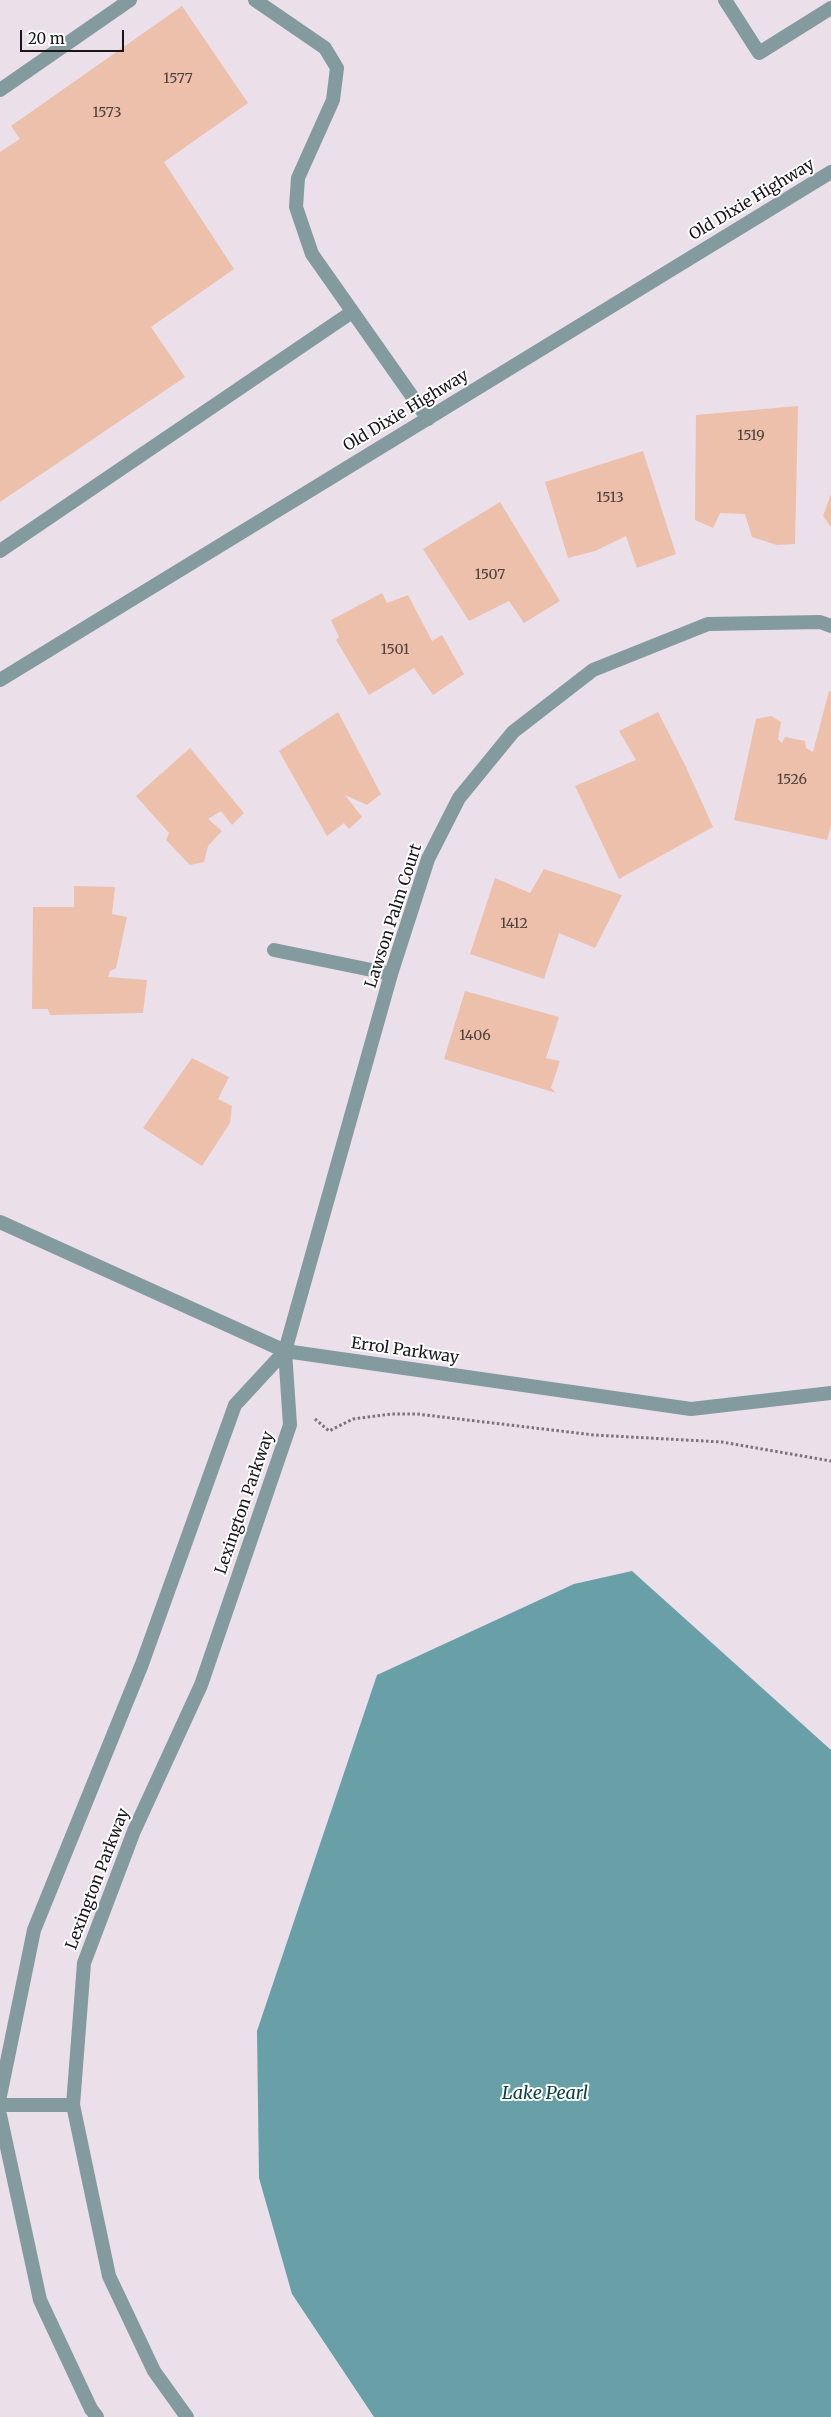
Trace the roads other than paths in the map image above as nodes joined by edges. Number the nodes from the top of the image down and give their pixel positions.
1 (130, 0) edge
2 (255, 0) edge
3 (725, 0) edge
4 (831, 8) edge
5 (0, 90) edge
6 (831, 172) edge
7 (352, 312) junction
8 (428, 419) junction
9 (0, 551) edge
10 (831, 626) edge
11 (0, 680) edge
12 (274, 950) dead end
13 (391, 974) junction
14 (0, 1222) edge
15 (285, 1351) junction
16 (831, 1393) edge
17 (0, 2096) edge
18 (72, 2105) junction
19 (0, 2106) edge
20 (0, 2115) edge
21 (97, 2417) edge
22 (187, 2417) edge

1 - 5 street
2 - 7 street
3 - 4 street
6 - 8 street, Old Dixie Highway
7 - 8 street
7 - 9 street
8 - 11 street, Old Dixie Highway
10 - 13 street, Lawson Palm Court
12 - 13 street
13 - 15 street, Lawson Palm Court
14 - 15 street, Errol Parkway
15 - 16 street, Errol Parkway
15 - 17 street
15 - 18 street, Lexington Parkway
18 - 19 street
18 - 22 street, Lexington Parkway
20 - 21 street

